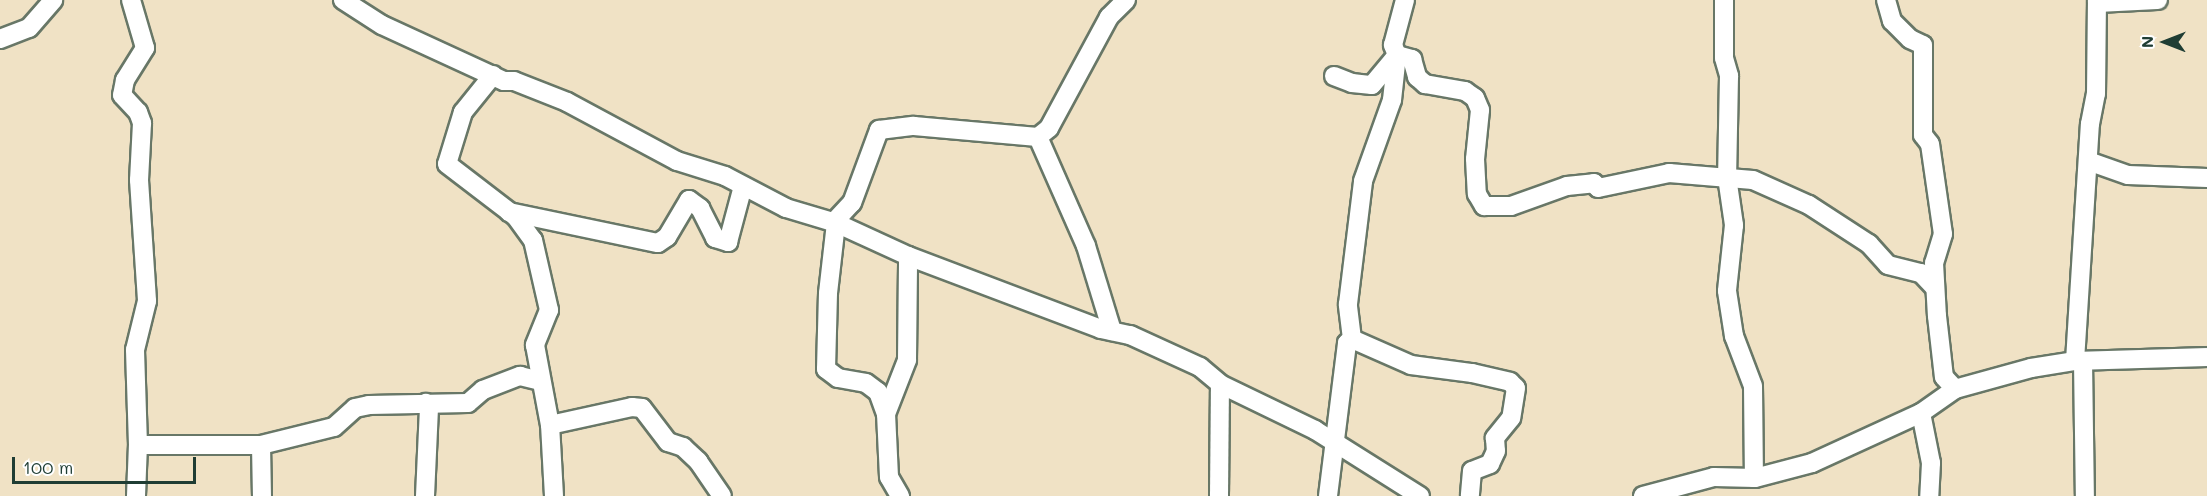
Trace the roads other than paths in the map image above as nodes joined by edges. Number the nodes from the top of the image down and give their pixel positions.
1 (53, 0) edge
2 (131, 0) edge
3 (343, 0) edge
4 (1126, 0) edge
5 (1405, 0) edge
6 (1724, 0) edge
7 (1886, 0) edge
8 (2158, 0) edge
9 (2097, 1) edge
10 (0, 39) edge
11 (1397, 55) junction
12 (493, 75) junction
13 (1334, 76) dead end
14 (1038, 137) junction
15 (2088, 161) junction
16 (1726, 177) junction
17 (2207, 178) edge
18 (743, 186) junction
19 (509, 212) junction
20 (835, 222) junction
21 (908, 256) junction
22 (1934, 287) junction
23 (1112, 331) junction
24 (1352, 339) junction
25 (2207, 357) edge
26 (2079, 361) junction
27 (540, 381) junction
28 (1220, 384) junction
29 (1955, 389) junction
30 (426, 403) junction
31 (886, 414) junction
32 (1921, 414) junction
33 (550, 425) junction
34 (1337, 444) junction
35 (138, 445) junction
36 (261, 445) junction
37 (1754, 478) junction
38 (136, 496) edge
39 (262, 496) edge
40 (425, 496) edge
41 (554, 496) edge
42 (722, 496) edge
43 (900, 496) edge
44 (1219, 496) edge
45 (1328, 496) edge
46 (1420, 496) edge
47 (1470, 496) edge
48 (1643, 496) edge
49 (1929, 496) edge
50 (2085, 496) edge

1 - 10 street
2 - 35 street
3 - 12 street
4 - 14 street
5 - 11 street
6 - 16 street
7 - 22 street
8 - 9 street
9 - 15 street
11 - 13 street
11 - 16 street
11 - 24 street
12 - 18 street
12 - 19 street
14 - 20 street
14 - 23 street
15 - 17 street
15 - 26 street
16 - 22 street
16 - 37 street
18 - 19 street
18 - 20 street
19 - 27 street
20 - 21 street
20 - 31 street
21 - 23 street
21 - 31 street
22 - 29 street
23 - 28 street
24 - 34 street
24 - 47 street
25 - 26 street
26 - 29 street
26 - 50 street
27 - 30 street
27 - 33 street
28 - 34 street
28 - 44 street
29 - 32 street
30 - 36 street
30 - 40 street
31 - 43 street
32 - 37 street
32 - 49 street
33 - 41 street
33 - 42 street
34 - 45 street
34 - 46 street
35 - 36 street
35 - 38 street
36 - 39 street
37 - 48 street

